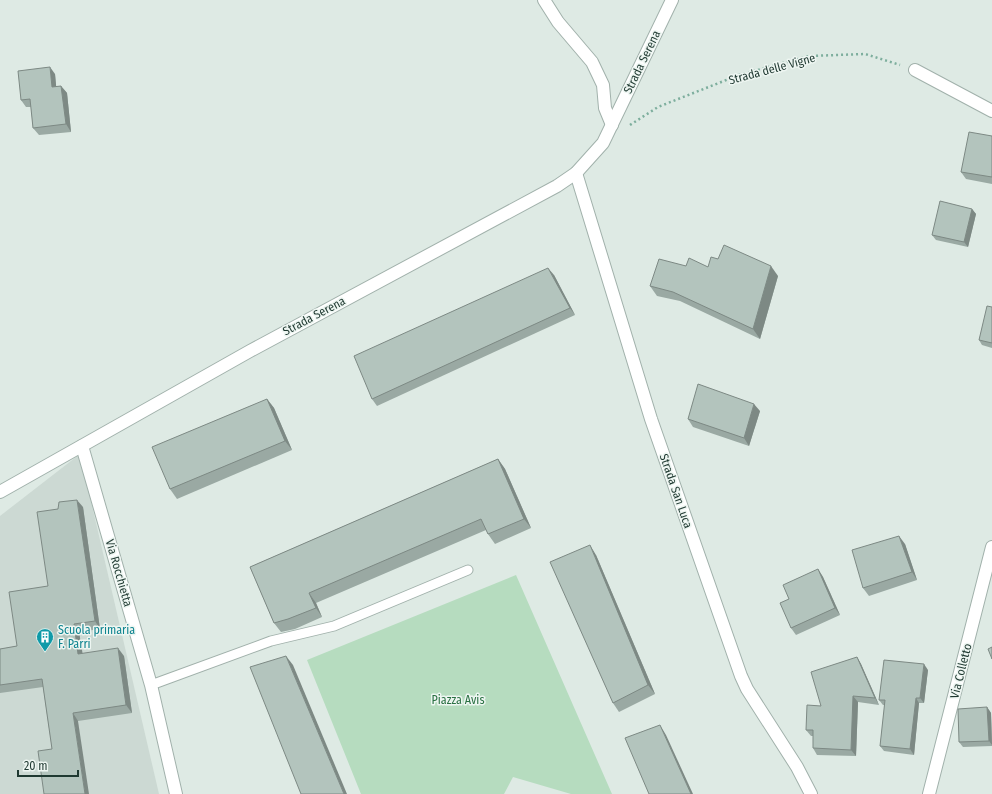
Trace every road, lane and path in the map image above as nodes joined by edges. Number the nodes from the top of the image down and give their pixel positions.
1 (544, 0) edge
2 (672, 0) edge
3 (915, 70) joint
4 (992, 110) edge
5 (612, 125) junction
6 (627, 127) dead end
7 (576, 173) junction
8 (82, 446) junction
9 (0, 492) edge
10 (992, 547) edge
11 (468, 570) dead end
12 (151, 685) junction
13 (176, 794) edge
14 (811, 794) edge
15 (929, 794) edge

1 - 5 street, Strada Serena
2 - 5 street, Strada Serena
3 - 4 street
3 - 6 path, Strada delle Vigne
5 - 7 street, Strada Serena
7 - 8 street, Strada Serena
7 - 14 street, Strada San Luca
8 - 9 street, Strada Serena
8 - 12 street, Via Rocchietta
10 - 15 street, Via Colletto
11 - 12 lane
12 - 13 street, Via Rocchietta

